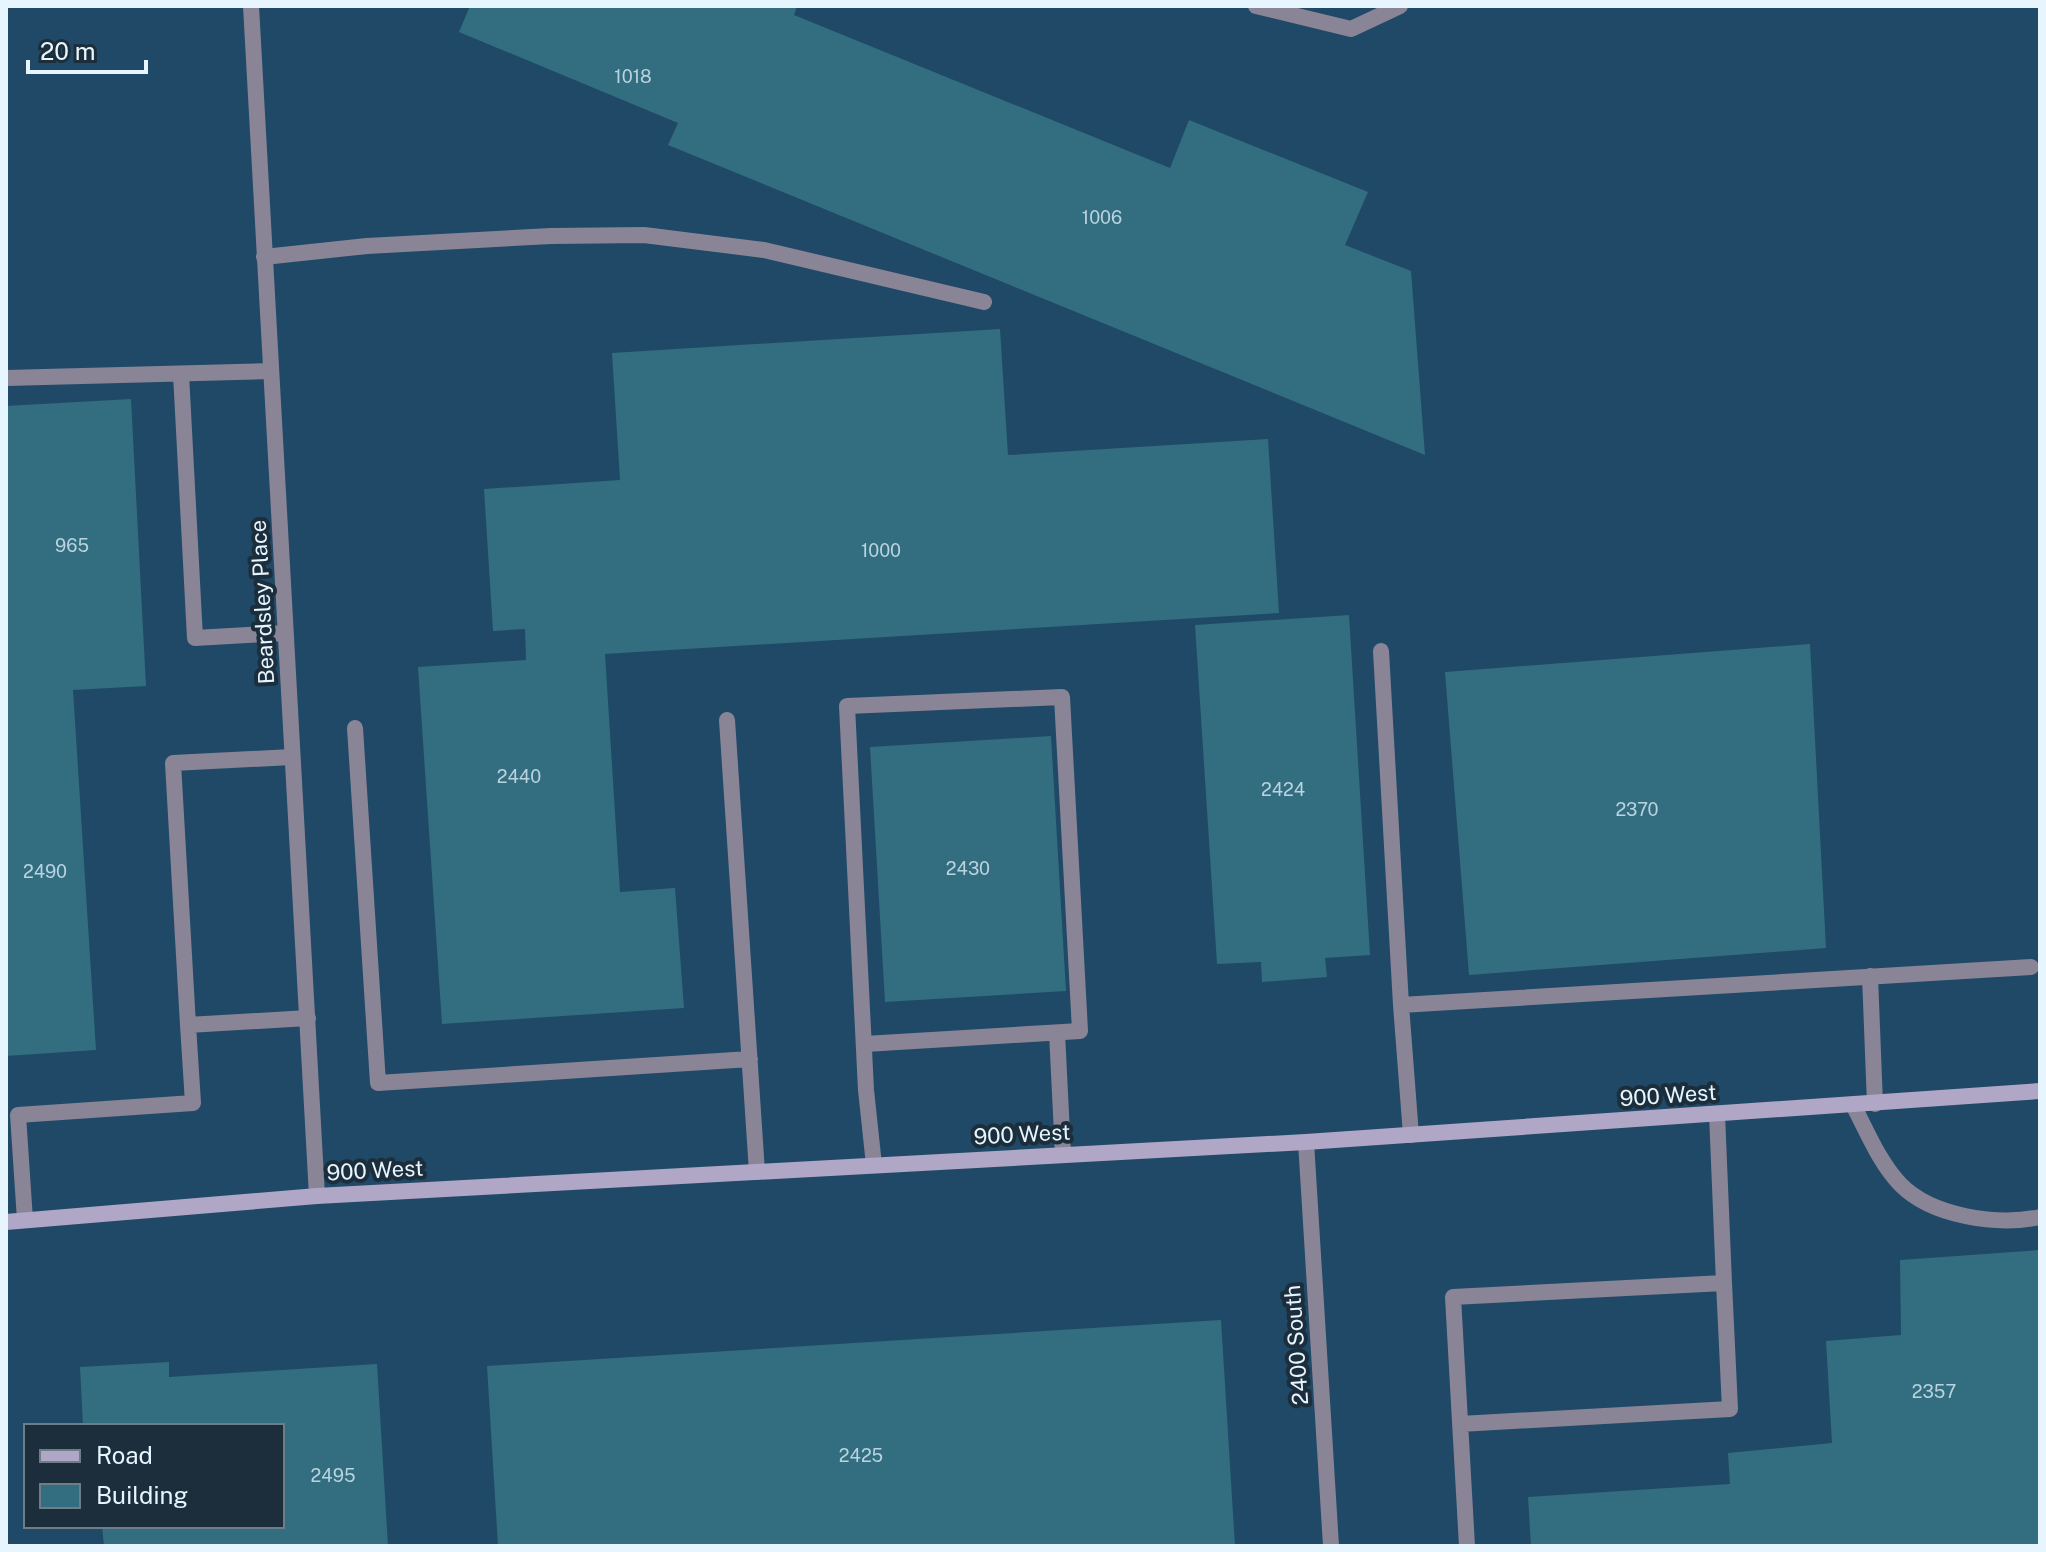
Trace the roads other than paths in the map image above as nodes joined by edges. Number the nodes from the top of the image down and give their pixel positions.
1 (251, 6) edge
2 (1256, 6) edge
3 (1400, 6) edge
4 (264, 257) junction
5 (984, 302) dead end
6 (271, 371) junction
7 (181, 374) junction
8 (6, 378) edge
9 (285, 633) junction
10 (1381, 651) dead end
11 (727, 720) dead end
12 (355, 728) dead end
13 (292, 757) junction
14 (2031, 967) dead end
15 (1870, 976) junction
16 (1401, 1005) junction
17 (308, 1018) junction
18 (188, 1025) junction
19 (1057, 1033) junction
20 (865, 1044) junction
21 (750, 1059) junction
22 (2040, 1091) edge
23 (1875, 1104) junction
24 (1853, 1105) junction
25 (1717, 1114) junction
26 (1411, 1135) junction
27 (1306, 1142) junction
28 (1063, 1154) junction
29 (874, 1165) junction
30 (757, 1172) junction
31 (317, 1196) junction
32 (2040, 1217) edge
33 (25, 1220) junction
34 (6, 1222) edge
35 (1724, 1283) junction
36 (1460, 1424) junction
37 (1331, 1546) edge
38 (1467, 1546) edge

1 - 4 street, Beardsley Place
2 - 3 street
4 - 5 street
4 - 6 street, Beardsley Place
6 - 7 street
6 - 9 street, Beardsley Place
7 - 8 street
7 - 9 street
9 - 13 street, Beardsley Place
10 - 16 street
11 - 21 street
12 - 21 street
13 - 17 street, Beardsley Place
13 - 18 street
14 - 15 street
15 - 16 street
15 - 23 street
16 - 26 street
17 - 18 street
17 - 31 street, Beardsley Place
18 - 33 street
19 - 20 street
19 - 20 street
19 - 28 street
20 - 29 street
21 - 30 street
22 - 23 main road, 900 West
23 - 24 main road, 900 West
24 - 25 main road, 900 West
24 - 32 street
25 - 26 main road, 900 West
25 - 35 street
26 - 27 main road, 900 West
27 - 28 main road, 900 West
27 - 37 street, 2400 South
28 - 29 main road, 900 West
29 - 30 main road, 900 West
30 - 31 main road, 900 West
31 - 33 main road, 900 West
33 - 34 main road, 900 West
35 - 36 street
35 - 36 street
36 - 38 street

